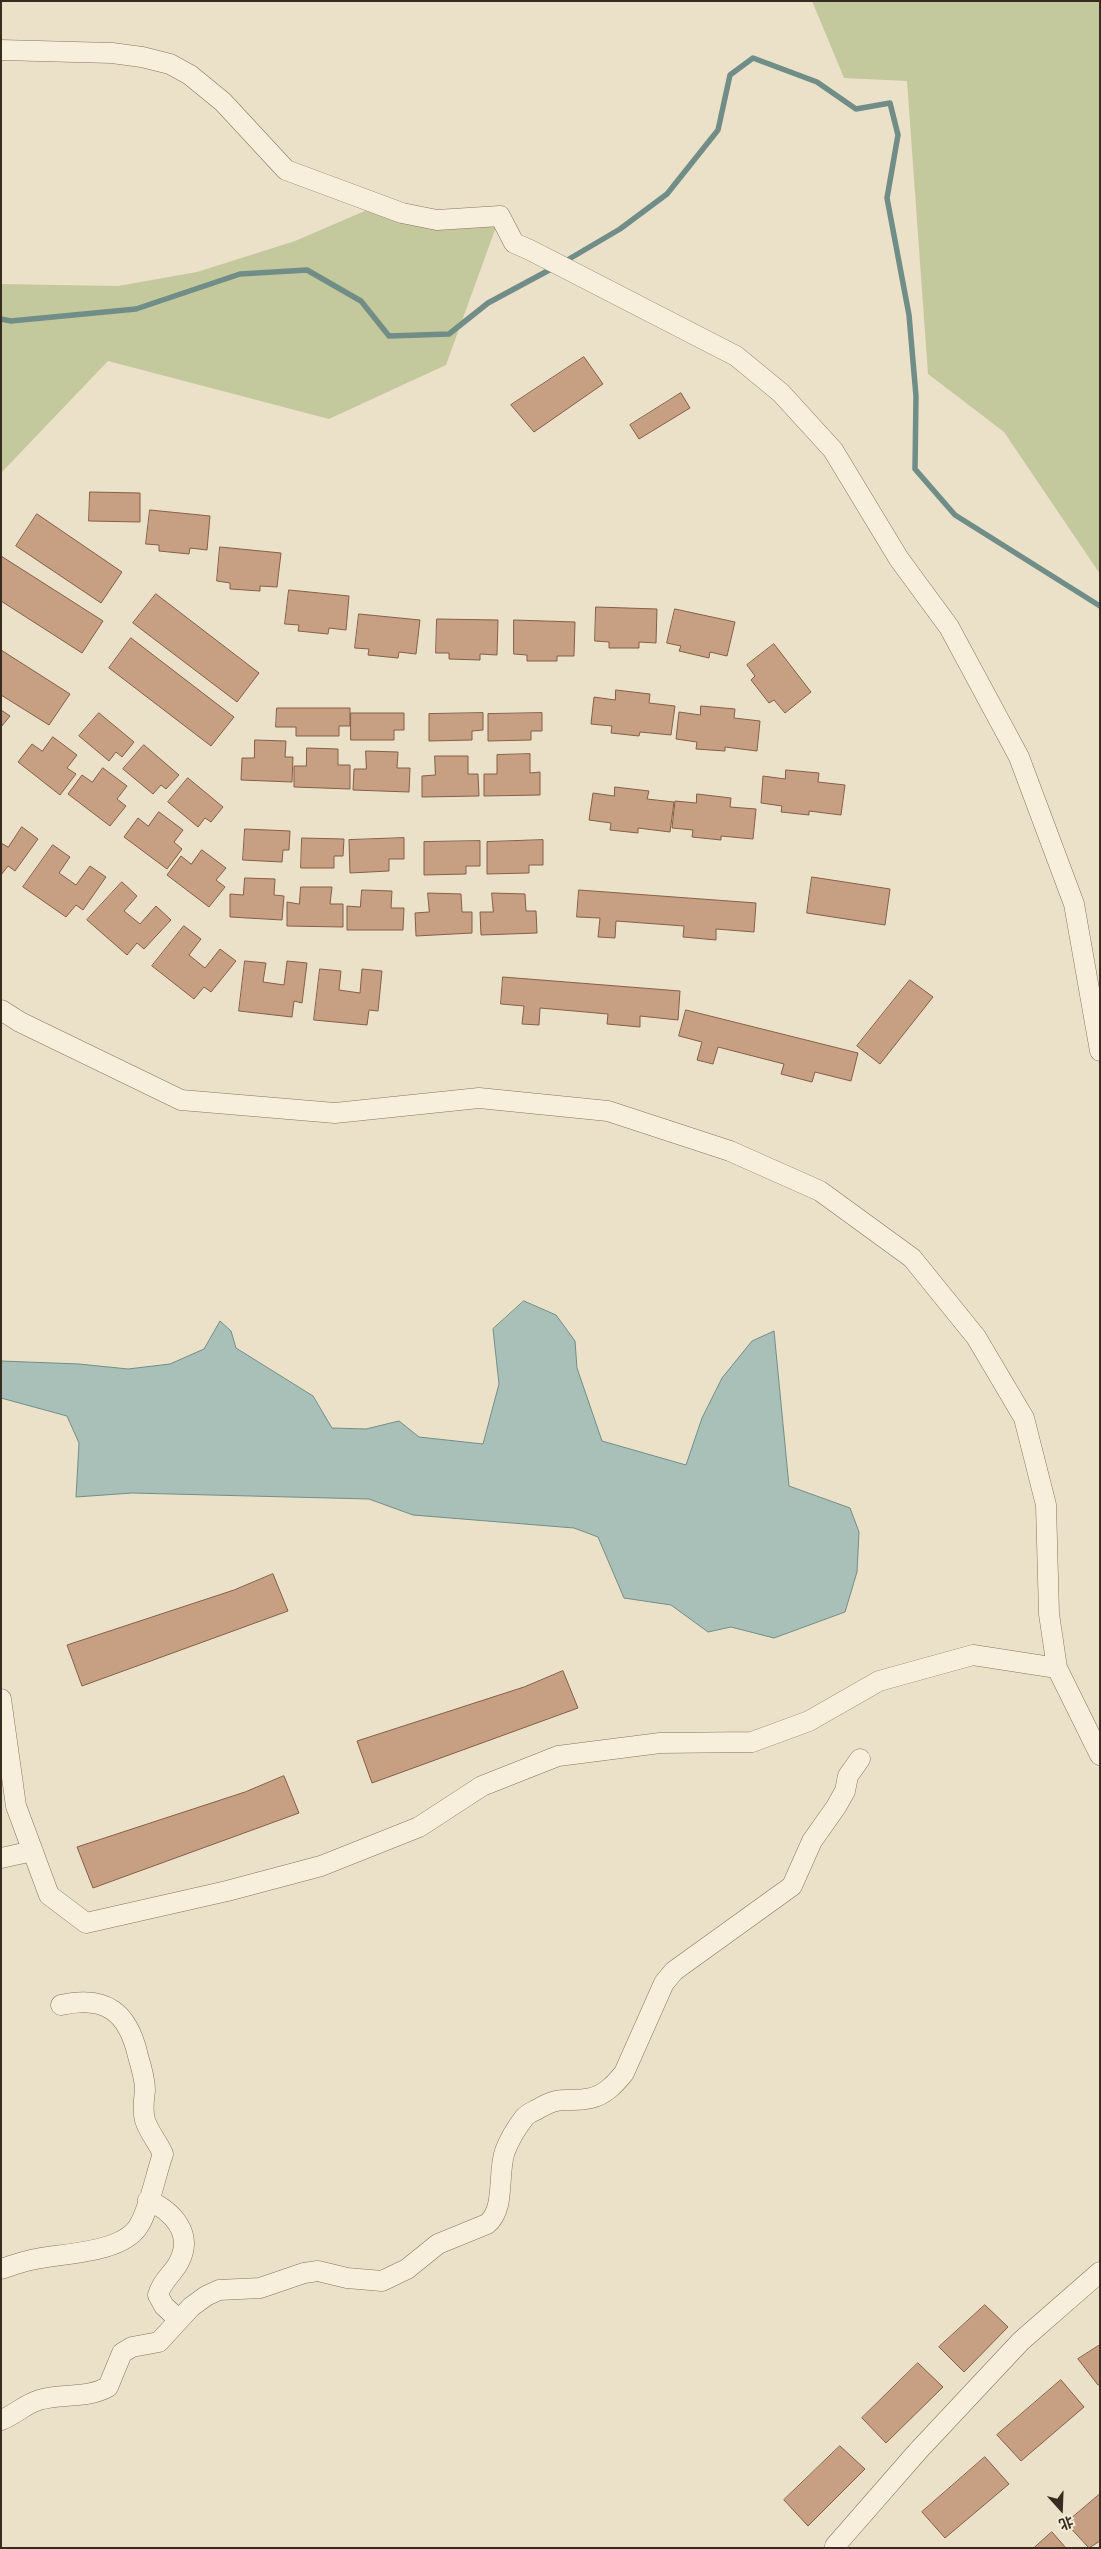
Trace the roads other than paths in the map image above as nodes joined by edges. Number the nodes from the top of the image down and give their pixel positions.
1 (1, 50) edge
2 (1, 1010) edge
3 (1100, 1051) edge
4 (1056, 1668) junction
5 (2, 1709) edge
6 (1100, 1754) edge
7 (860, 1759) dead end
8 (33, 1851) junction
9 (1, 1858) edge
10 (61, 2005) dead end
11 (148, 2200) junction
12 (1, 2269) edge
13 (1100, 2272) edge
14 (178, 2319) junction
15 (1, 2420) edge
16 (835, 2546) dead end

1 - 3 street
2 - 4 street
4 - 6 street
4 - 8 street
5 - 8 street
7 - 14 street
8 - 9 street
10 - 11 street
11 - 12 street
11 - 14 street
13 - 16 street
14 - 15 street

